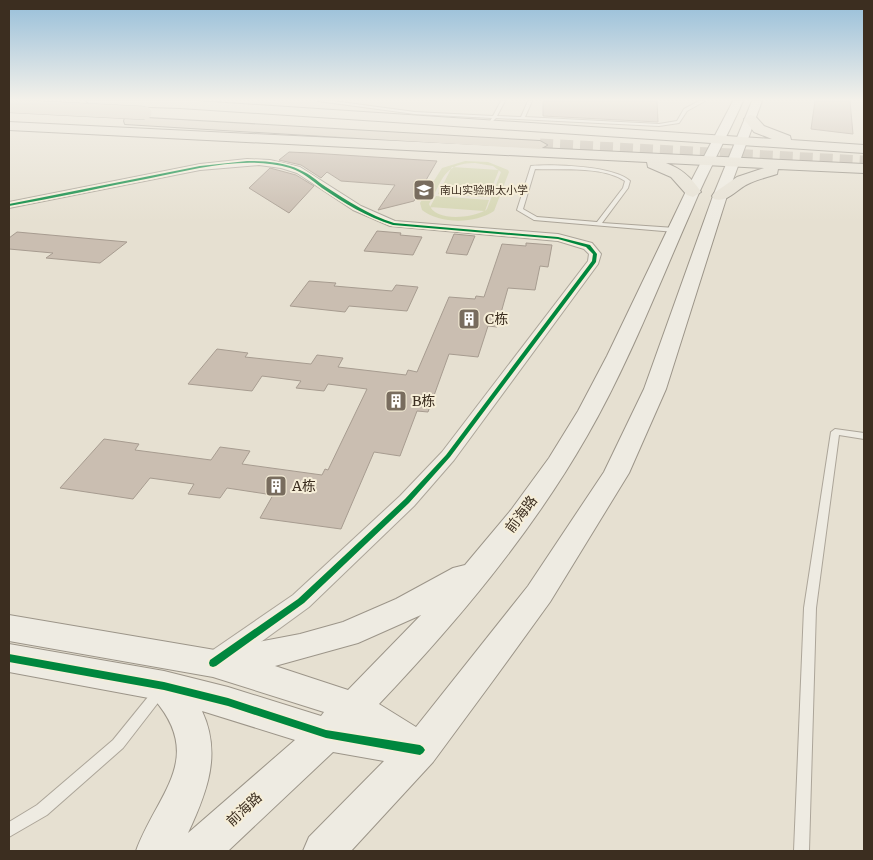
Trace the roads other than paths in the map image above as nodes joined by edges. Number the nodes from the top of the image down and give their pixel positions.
1 (319, 141) edge
2 (630, 141) edge
3 (696, 141) edge
4 (727, 141) edge
5 (730, 141) edge
6 (746, 141) edge
7 (784, 141) edge
8 (799, 141) edge
9 (834, 147) junction
10 (864, 149) edge
11 (588, 156) junction
12 (606, 157) junction
13 (811, 167) junction
14 (864, 167) edge
15 (693, 192) junction
16 (720, 196) junction
17 (9, 205) edge
18 (598, 224) junction
19 (675, 230) junction
20 (864, 436) edge
21 (481, 567) junction
22 (9, 628) edge
23 (9, 658) edge
24 (212, 663) junction
25 (164, 686) junction
26 (354, 708) junction
27 (326, 734) junction
28 (420, 750) junction
29 (9, 830) edge
30 (156, 851) edge
31 (198, 851) edge
32 (323, 851) edge
33 (801, 851) edge

1 - 11 main road
2 - 11 main road
3 - 12 main road
4 - 15 main road, 前海路
5 - 16 main road, 前海路
6 - 13 main road
7 - 9 main road
8 - 9 main road
9 - 10 main road
10 - 14 main road
11 - 12 main road
12 - 15 main road
13 - 14 main road
13 - 16 main road
15 - 19 main road, 前海路
16 - 28 main road, 前海路
17 - 24 street
18 - 18 lane
18 - 19 lane
19 - 21 main road, 前海路
20 - 33 lane
21 - 24 main road
21 - 26 main road, 前海路
22 - 24 main road
23 - 25 main road
24 - 26 main road
25 - 27 main road
25 - 29 lane
25 - 30 main road
26 - 27 main road, 前海路
26 - 28 main road
27 - 28 main road
27 - 31 main road, 前海路
28 - 32 main road, 前海路

